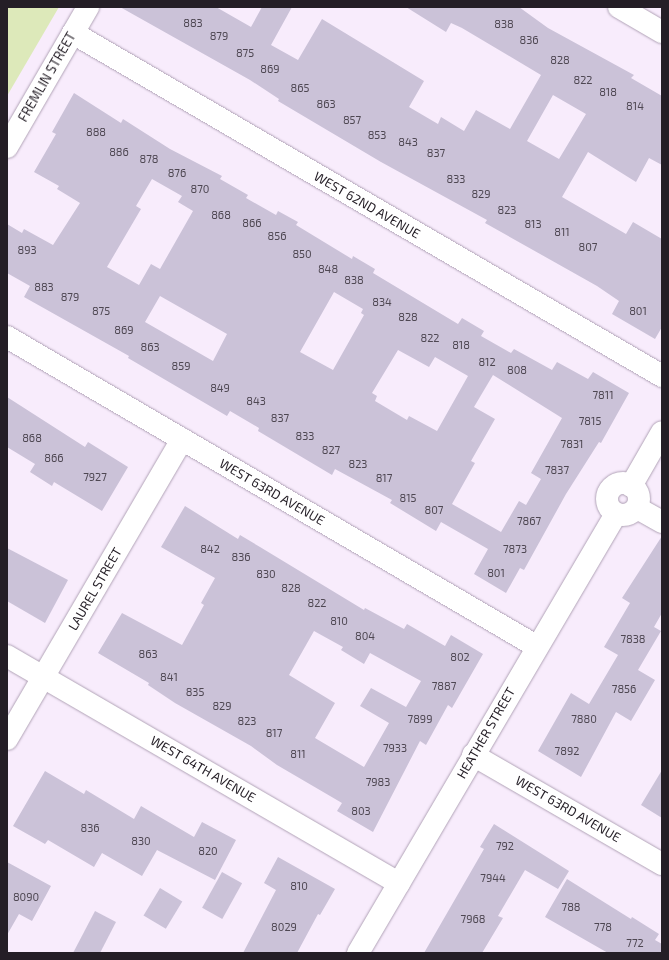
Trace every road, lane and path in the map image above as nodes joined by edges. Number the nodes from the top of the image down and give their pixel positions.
1 (88, 7) edge
2 (619, 7) edge
3 (662, 32) edge
4 (73, 33) junction
5 (7, 147) edge
6 (7, 337) edge
7 (662, 376) edge
8 (662, 432) edge
9 (182, 439) junction
10 (631, 486) junction
11 (637, 508) junction
12 (616, 514) junction
13 (662, 522) edge
14 (536, 646) junction
15 (7, 656) edge
16 (43, 677) junction
17 (7, 739) edge
18 (473, 756) junction
19 (662, 864) edge
20 (399, 883) junction
21 (358, 953) edge

1 - 4 street, FREMLIN STREET
2 - 3 street
4 - 5 street, FREMLIN STREET
4 - 7 street, WEST 62ND AVENUE
6 - 9 street, WEST 63RD AVENUE
8 - 10 street
9 - 14 street, WEST 63RD AVENUE
9 - 16 street, LAUREL STREET
10 - 11 street
10 - 12 street
11 - 12 street
11 - 13 street
12 - 14 street, HEATHER STREET
14 - 18 street, HEATHER STREET
15 - 16 street, WEST 64TH AVENUE
16 - 17 street, LAUREL STREET
16 - 20 street, WEST 64TH AVENUE
18 - 19 street, WEST 63RD AVENUE
18 - 20 street, HEATHER STREET
20 - 21 street, HEATHER STREET

